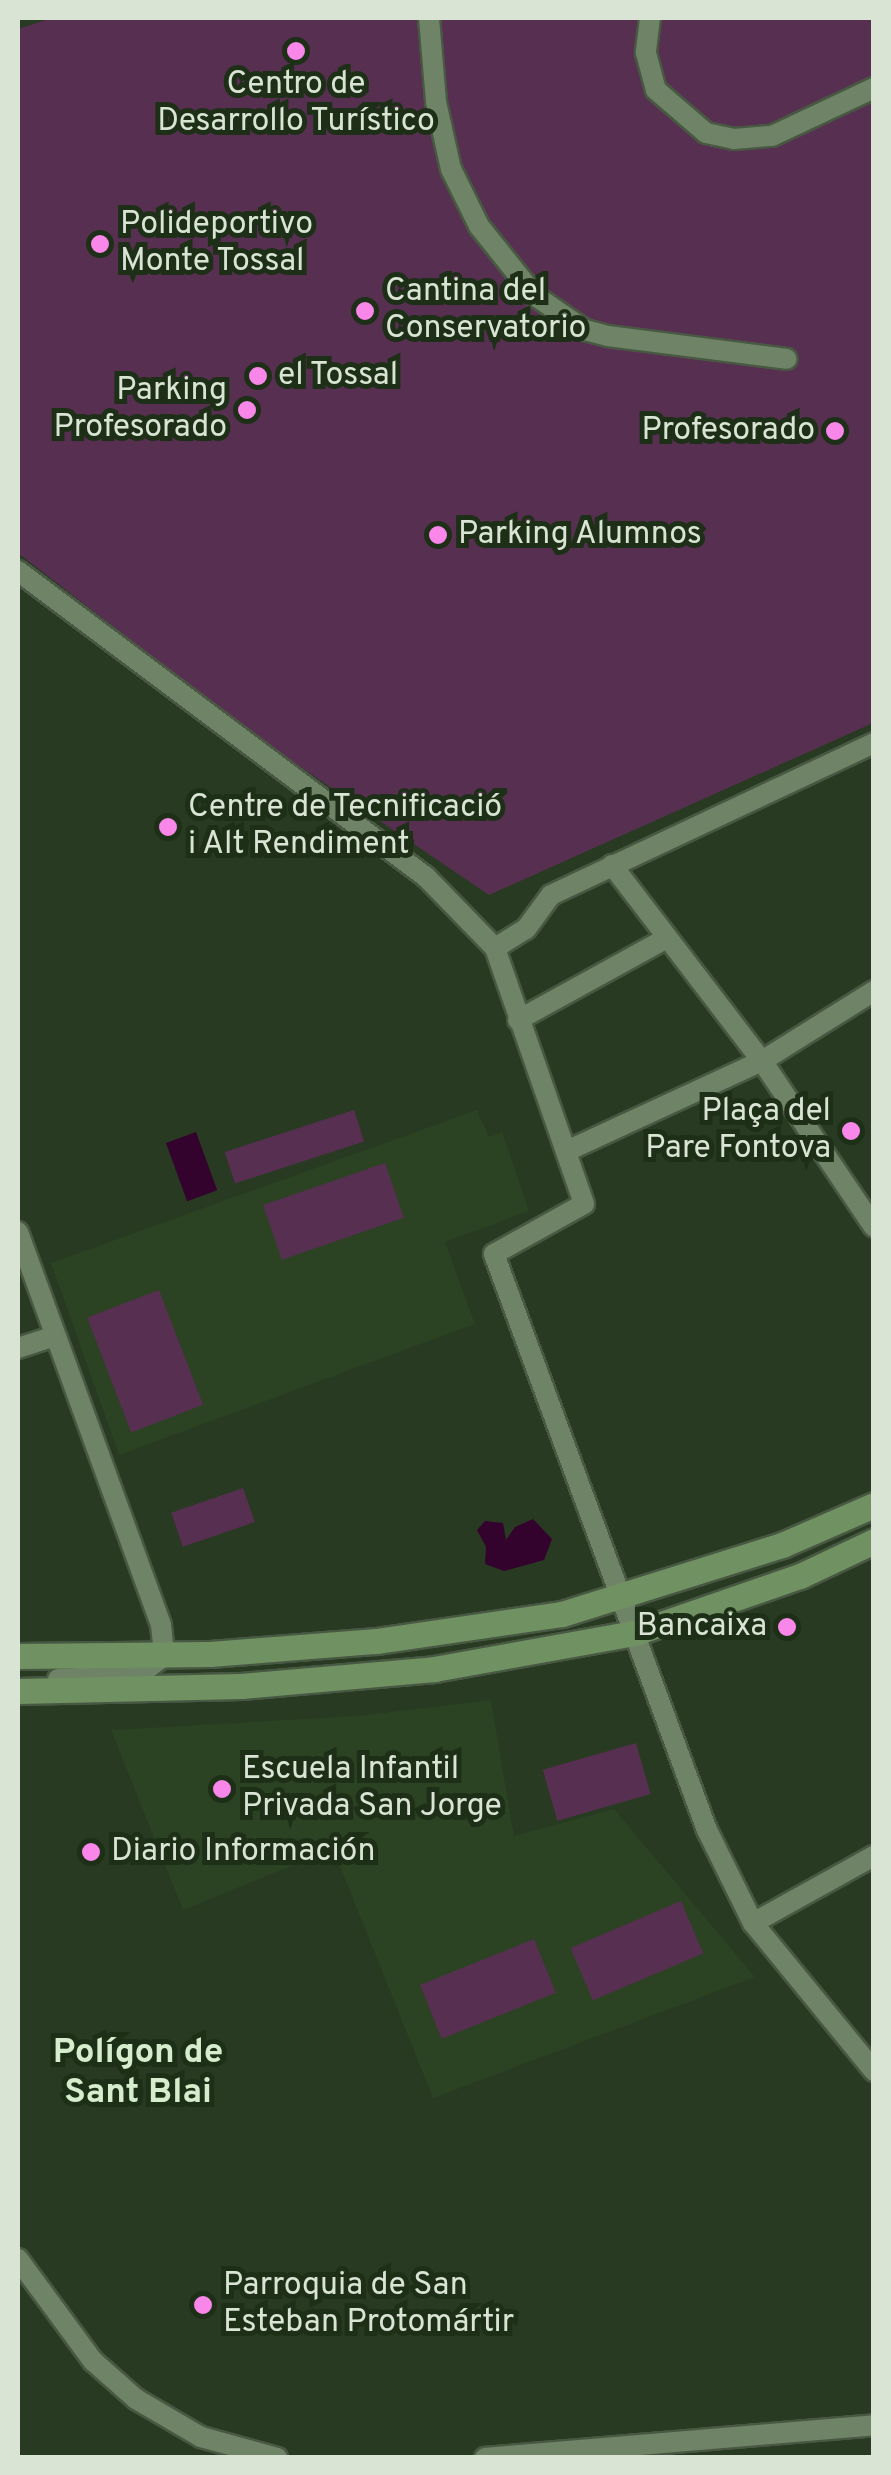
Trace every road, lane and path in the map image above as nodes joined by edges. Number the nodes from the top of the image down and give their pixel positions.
1 (429, 18) edge
2 (650, 18) edge
3 (874, 88) edge
4 (787, 359) dead end
5 (18, 572) edge
6 (874, 742) edge
7 (612, 864) junction
8 (666, 938) junction
9 (495, 948) junction
10 (874, 991) edge
11 (518, 1020) junction
12 (762, 1061) junction
13 (567, 1150) junction
14 (874, 1227) edge
15 (18, 1232) edge
16 (54, 1336) junction
17 (18, 1348) edge
18 (874, 1505) edge
19 (874, 1541) edge
20 (622, 1596) junction
21 (635, 1633) junction
22 (18, 1656) edge
23 (164, 1656) junction
24 (24, 1691) edge
25 (874, 1856) edge
26 (753, 1923) junction
27 (874, 2071) edge
28 (18, 2259) edge
29 (874, 2425) edge
30 (277, 2458) edge
31 (485, 2458) edge

1 - 4 street
2 - 3 street
5 - 9 street
6 - 7 street
7 - 8 street
7 - 9 street
8 - 11 street
8 - 12 street
9 - 11 street
10 - 12 street
11 - 13 street
12 - 13 street
12 - 14 street
13 - 20 street
15 - 16 street
16 - 17 street
16 - 23 street
18 - 20 street
19 - 21 street
20 - 21 street
20 - 23 street
21 - 24 street
21 - 26 street
22 - 23 street
23 - 24 street
25 - 26 street
26 - 27 street
28 - 30 street
29 - 31 street

